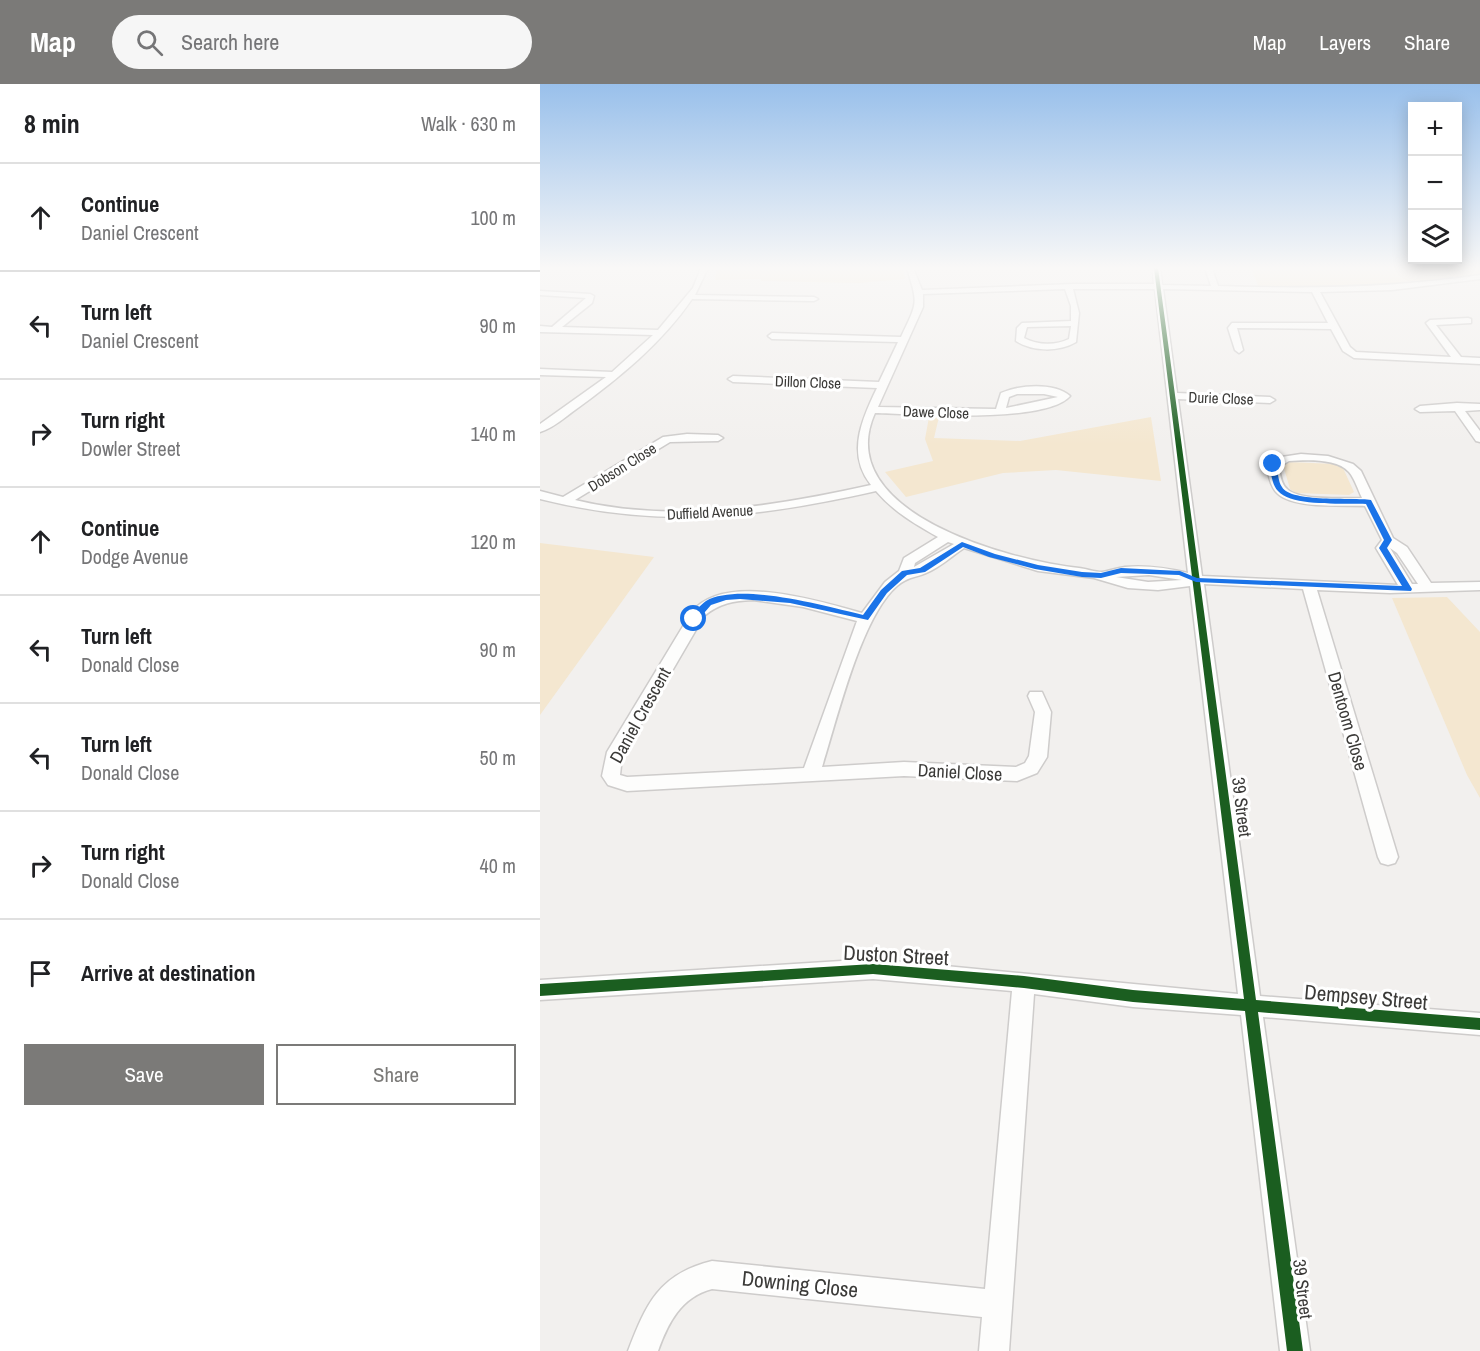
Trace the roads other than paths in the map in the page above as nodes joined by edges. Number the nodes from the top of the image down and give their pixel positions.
1 (557, 327) edge
2 (664, 327) edge
3 (910, 327) edge
4 (1022, 327) edge
5 (1075, 327) edge
6 (1163, 327) edge
7 (1233, 327) edge
8 (1335, 327) edge
9 (1433, 327) edge
10 (540, 329) edge
11 (553, 330) junction
12 (658, 333) junction
13 (772, 336) dead end
14 (904, 340) junction
15 (1239, 350) dead end
16 (1458, 360) junction
17 (1480, 361) edge
18 (540, 372) edge
19 (614, 375) junction
20 (734, 380) dead end
21 (883, 385) junction
22 (1172, 396) junction
23 (1270, 400) dead end
24 (1457, 406) junction
25 (1480, 407) edge
26 (1420, 409) dead end
27 (871, 410) junction
28 (1000, 412) junction
29 (540, 429) edge
30 (718, 438) dead end
31 (1480, 439) edge
32 (879, 487) junction
33 (540, 495) edge
34 (564, 502) junction
35 (1369, 502) junction
36 (947, 537) junction
37 (1388, 540) junction
38 (962, 544) junction
39 (905, 573) junction
40 (1196, 580) junction
41 (1309, 586) junction
42 (1480, 586) edge
43 (1408, 589) junction
44 (1428, 589) junction
45 (865, 618) junction
46 (1036, 696) dead end
47 (811, 773) junction
48 (1388, 857) dead end
49 (1024, 982) junction
50 (540, 990) edge
51 (1250, 1005) junction
52 (1480, 1024) edge
53 (997, 1304) junction
54 (643, 1351) edge
55 (994, 1351) edge
56 (1295, 1351) edge

1 - 11 street
2 - 12 street
3 - 14 street
4 - 5 street
6 - 22 street, 39 Street
7 - 15 street
8 - 16 street
9 - 16 street
10 - 11 street
11 - 12 street
12 - 19 street
13 - 14 street
14 - 21 street
16 - 17 street
18 - 19 street
19 - 29 street
20 - 21 street, Dillon Close
21 - 27 street
22 - 23 street, Durie Close
22 - 40 street, 39 Street
24 - 25 street
24 - 26 street
24 - 31 street
27 - 28 street, Dawe Close
27 - 32 street
28 - 28 street, Dawe Close
30 - 34 street, Dobson Close
32 - 34 street, Duffield Avenue
32 - 36 street
33 - 34 street, Duffield Avenue
35 - 35 street
35 - 37 street
36 - 38 street
36 - 39 street
37 - 43 street
37 - 44 street
38 - 39 street
38 - 40 street
39 - 45 street
40 - 41 street
40 - 51 street, 39 Street
41 - 43 street
41 - 48 street, Dentoom Close
42 - 44 street
43 - 44 street
45 - 47 street
45 - 47 street, Daniel Crescent
46 - 47 street, Daniel Close
49 - 50 street, Duston Street
49 - 51 street, Duston Street
49 - 53 street
51 - 52 street, Dempsey Street
51 - 56 street, 39 Street
53 - 54 street, Downing Close
53 - 55 street

